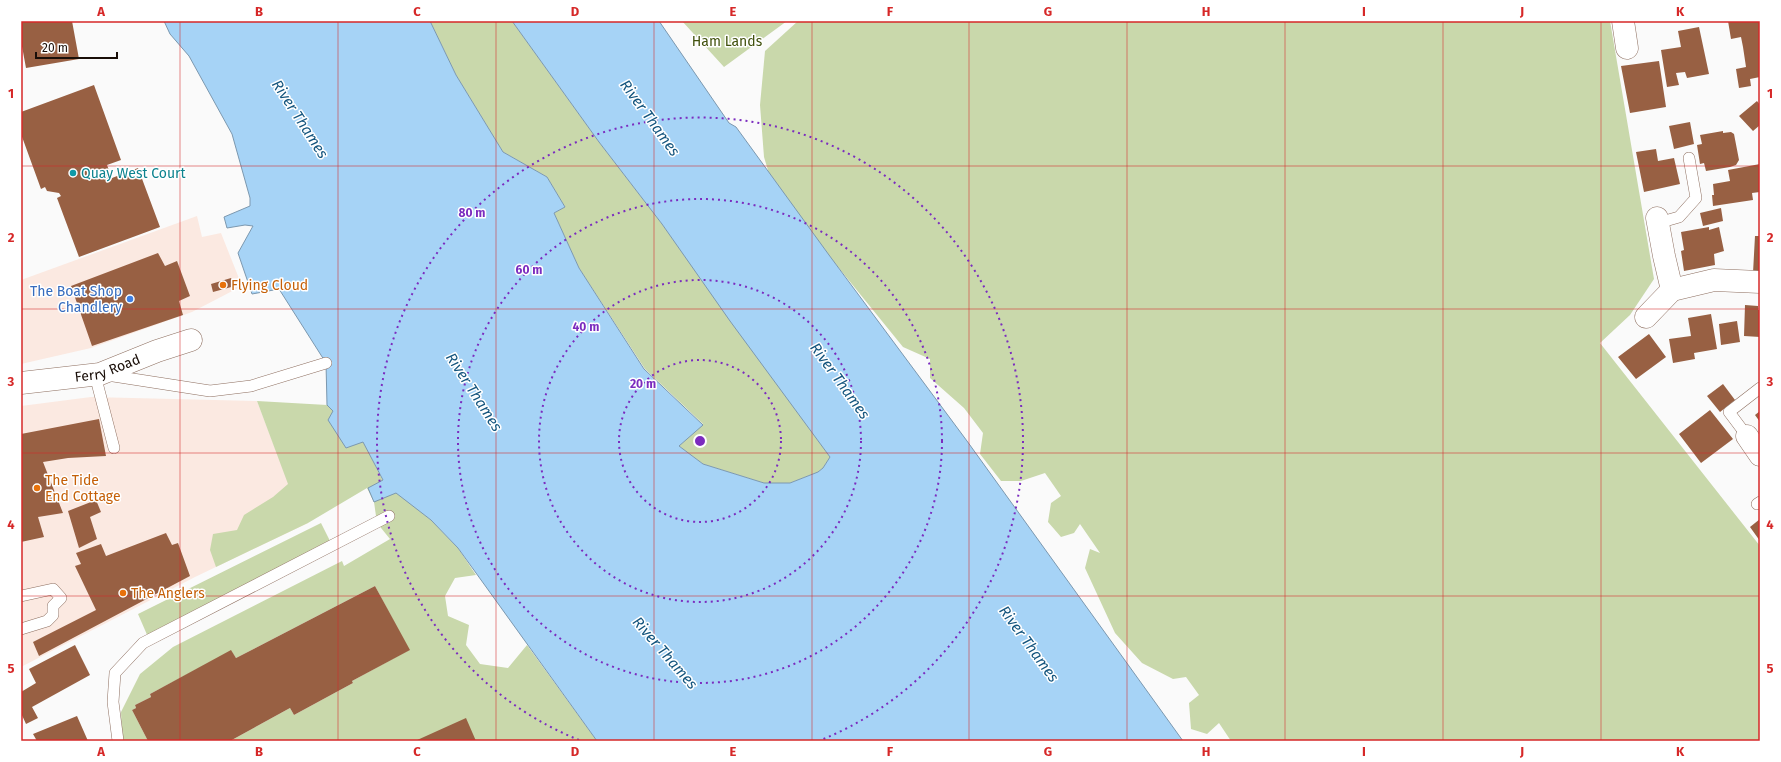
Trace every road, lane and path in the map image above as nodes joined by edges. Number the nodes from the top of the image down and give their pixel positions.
1 (1623, 21) edge
2 (1627, 48) dead end
3 (1689, 158) dead end
4 (1658, 220) joint
5 (1760, 282) edge
6 (1672, 290) junction
7 (1646, 317) dead end
8 (191, 340) dead end
9 (326, 363) dead end
10 (98, 374) junction
11 (21, 383) edge
12 (1760, 388) edge
13 (1747, 436) joint
14 (114, 448) dead end
15 (1760, 454) edge
16 (389, 516) dead end
17 (21, 596) edge
18 (21, 629) edge
19 (118, 741) edge

1 - 2 street
3 - 4 lane
4 - 6 street
5 - 6 street
6 - 7 street
8 - 10 street, Ferry Road
9 - 10 lane
10 - 11 street, Ferry Road
10 - 14 lane
12 - 13 lane
13 - 15 street
16 - 19 lane
17 - 18 lane

